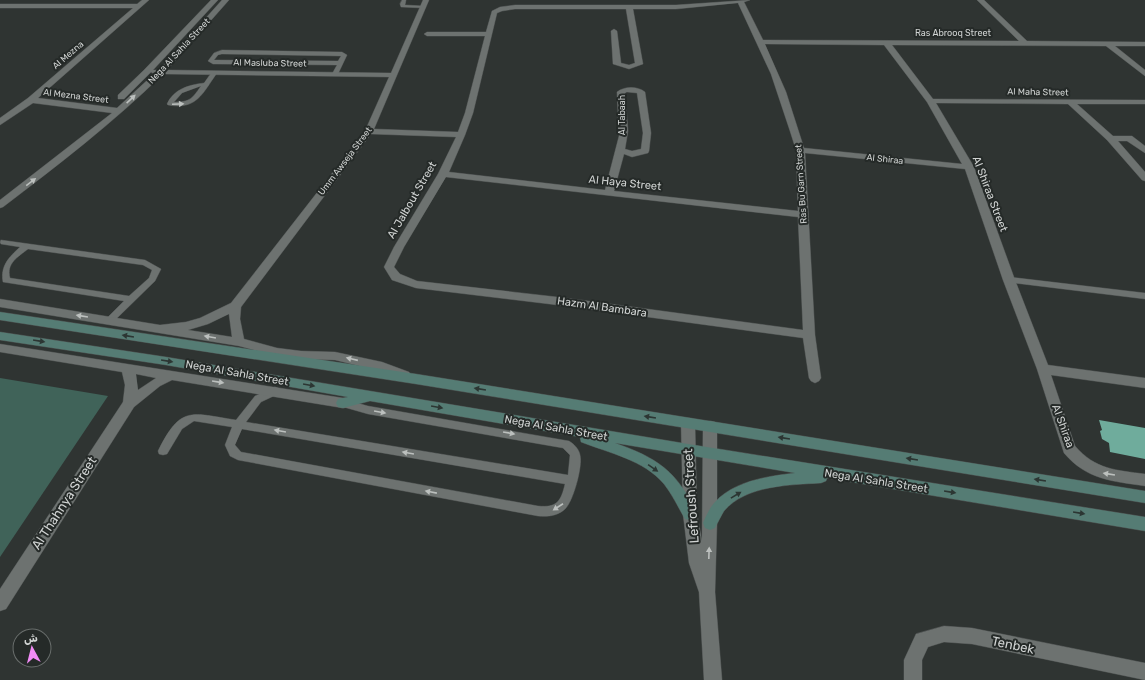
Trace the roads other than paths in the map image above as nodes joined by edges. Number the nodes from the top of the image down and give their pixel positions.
1 (146, 0) edge
2 (214, 0) edge
3 (226, 0) edge
4 (404, 0) edge
5 (980, 0) edge
6 (743, 1) edge
7 (425, 3) edge
8 (3, 6) edge
9 (139, 6) junction
10 (629, 8) junction
11 (0, 10) edge
12 (623, 26) junction
13 (634, 31) junction
14 (427, 34) dead end
15 (488, 34) junction
16 (760, 42) junction
17 (886, 42) junction
18 (1025, 43) junction
19 (1108, 44) junction
20 (1145, 44) edge
21 (341, 63) junction
22 (147, 72) junction
23 (160, 73) junction
24 (214, 73) junction
25 (335, 74) junction
26 (1145, 74) edge
27 (394, 75) junction
28 (206, 84) junction
29 (31, 100) junction
30 (931, 101) junction
31 (1145, 102) edge
32 (1071, 103) junction
33 (108, 110) junction
34 (118, 111) junction
35 (0, 122) edge
36 (1100, 127) junction
37 (369, 131) junction
38 (461, 135) junction
39 (1128, 138) junction
40 (1111, 139) junction
41 (620, 150) junction
42 (800, 150) junction
43 (1145, 150) edge
44 (642, 153) junction
45 (969, 167) junction
46 (615, 168) junction
47 (443, 174) junction
48 (1145, 178) edge
49 (609, 194) junction
50 (0, 195) edge
51 (0, 205) edge
52 (804, 215) junction
53 (4, 242) dead end
54 (26, 246) junction
55 (396, 277) joint
56 (1009, 280) junction
57 (3, 282) edge
58 (1145, 296) edge
59 (130, 299) junction
60 (0, 303) edge
61 (235, 306) junction
62 (0, 316) edge
63 (109, 321) junction
64 (161, 329) junction
65 (809, 335) junction
66 (0, 336) edge
67 (239, 342) junction
68 (0, 348) edge
69 (126, 367) junction
70 (1043, 369) junction
71 (172, 375) junction
72 (815, 378) dead end
73 (416, 379) junction
74 (1145, 383) edge
75 (275, 391) junction
76 (372, 396) junction
77 (343, 402) junction
78 (129, 403) junction
79 (688, 423) junction
80 (240, 424) junction
81 (710, 426) junction
82 (567, 429) junction
83 (688, 450) junction
84 (163, 451) dead end
85 (709, 454) junction
86 (842, 476) junction
87 (571, 480) junction
88 (1145, 480) edge
89 (1145, 497) edge
90 (690, 514) junction
91 (1113, 518) junction
92 (710, 523) junction
93 (1145, 524) edge
94 (1145, 531) edge
95 (707, 592) junction
96 (0, 603) edge
97 (1145, 672) edge
98 (713, 680) edge
99 (913, 680) edge

1 - 9 street, Al Mezna
2 - 22 street, Nega Al Sahla Street
3 - 23 street, Nega Al Sahla Street
4 - 7 lane
5 - 18 street
6 - 10 street
6 - 16 street, Ras Bu Garn Street
7 - 27 street, Umm Awseja Street
8 - 9 street
8 - 11 street
9 - 29 street, Al Mezna
10 - 12 street
10 - 15 street, Al Jalbout Street
12 - 13 street
12 - 13 street
12 - 13 street
14 - 15 street
15 - 38 street, Al Jalbout Street
16 - 17 street, Ras Abrooq Street
16 - 42 street, Ras Bu Garn Street
17 - 18 street, Ras Abrooq Street
17 - 30 street, Al Shiraa Street
18 - 19 street, Ras Abrooq Street
19 - 20 street, Ras Abrooq Street
19 - 26 street
21 - 21 lane
21 - 25 lane
22 - 23 street, Al Masluba Street
22 - 33 street, Nega Al Sahla Street
23 - 24 street, Al Masluba Street
34 -> 23 street, Nega Al Sahla Street
24 - 25 street, Al Masluba Street
24 - 28 lane
25 - 27 street, Al Masluba Street
27 - 37 street, Umm Awseja Street
28 -> 28 lane
29 - 33 street, Al Mezna Street
29 - 35 street, Al Mezna
30 - 32 street, Al Maha Street
30 - 45 street, Al Shiraa Street
31 - 32 street, Al Maha Street
32 - 36 street
33 - 34 street, Al Mezna Street
33 - 50 street, Nega Al Sahla Street
51 -> 34 street, Nega Al Sahla Street
36 - 39 street
36 - 40 street
37 - 38 street
37 - 61 street, Umm Awseja Street
38 - 47 street, Al Jalbout Street
39 - 40 street
39 - 43 street
40 - 48 street
41 - 44 street, Al Tabaah
41 - 44 street, Al Tabaah
41 - 46 street, Al Tabaah
42 - 45 street, Al Shiraa
42 - 52 street, Ras Bu Garn Street
44 - 46 street
45 - 56 street, Al Shiraa Street
46 - 49 street, Al Tabaah
47 - 49 street, Al Haya Street
47 - 55 street, Al Jalbout Street
49 - 52 street, Al Haya Street
52 - 65 street, Ras Bu Garn Street
53 - 54 lane
54 - 57 lane
54 - 59 lane
55 - 65 street, Hazm Al Bambara
56 - 58 lane
56 - 70 street, Al Shiraa Street
57 - 59 lane
59 - 63 lane
63 -> 60 street, Nega Al Sahla Street
61 - 64 street, Umm Awseja Street
61 - 67 street
73 -> 62 main road, Nega Al Sahla Street
63 - 64 street, Nega Al Sahla Street
67 -> 64 street, Nega Al Sahla Street
65 - 72 street, Ras Bu Garn Street
66 -> 76 main road, Nega Al Sahla Street
73 -> 67 street, Nega Al Sahla Street
68 - 69 street, Nega Al Sahla Street
69 - 71 street, Nega Al Sahla Street
69 - 78 street, Al Thahnya Street
70 - 74 street
88 -> 70 street, Al Shiraa
71 -> 75 street, Nega Al Sahla Street
71 - 78 street, Al Thahnya Street
79 -> 73 main road, Nega Al Sahla Street
75 - 77 street, Nega Al Sahla Street
75 - 80 lane
76 - 77 main road
76 -> 82 main road, Nega Al Sahla Street
77 -> 87 lane
78 - 96 street, Al Thahnya Street
79 - 81 main road, Nega Al Sahla Street
79 - 83 street, Lefroush Street
80 - 84 lane
87 -> 80 lane
87 -> 80 lane
81 - 85 street, Lefroush Street
89 -> 81 main road, Nega Al Sahla Street
82 - 83 main road, Nega Al Sahla Street
82 -> 90 main road
83 - 85 main road, Nega Al Sahla Street
83 - 90 street, Lefroush Street
85 - 86 main road, Nega Al Sahla Street
85 - 92 street, Lefroush Street
86 -> 91 main road, Nega Al Sahla Street
92 -> 86 main road
90 - 95 street, Lefroush Street
91 - 93 main road, Nega Al Sahla Street
91 - 94 street, Nega Al Sahla Street
95 -> 92 street, Lefroush Street
95 - 98 street, Lefroush Street
97 - 99 street, Tenbek

